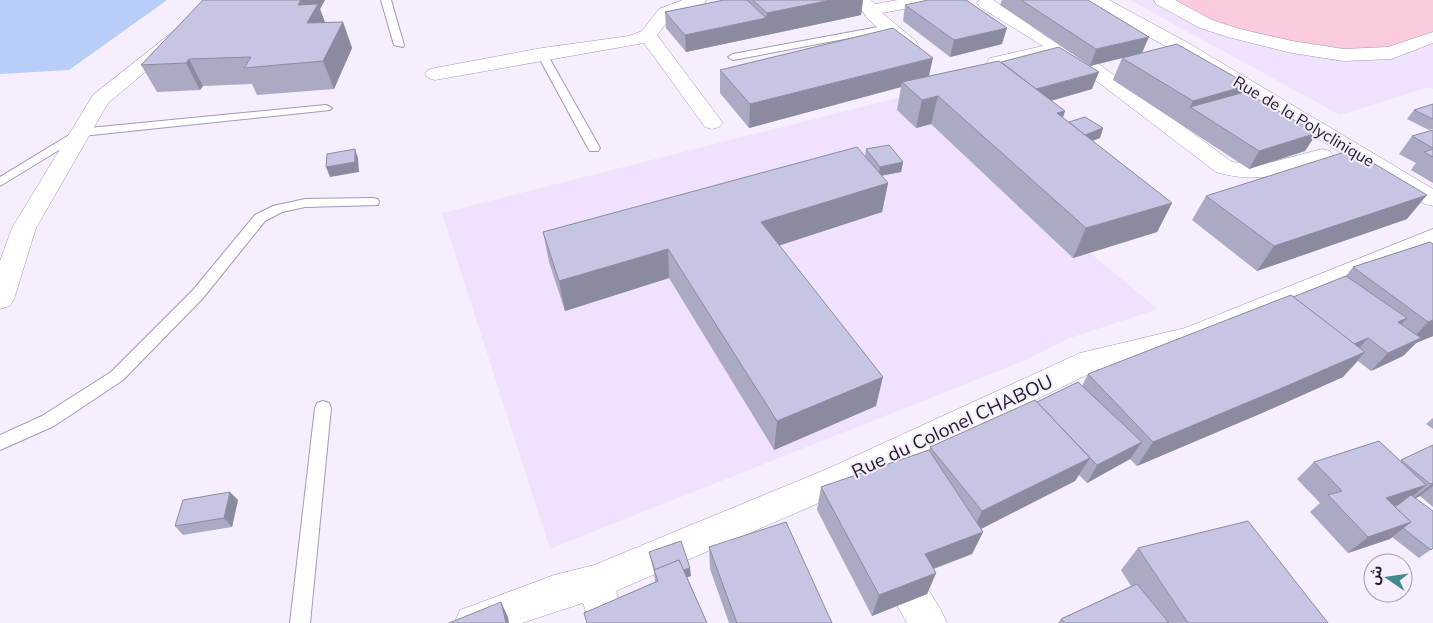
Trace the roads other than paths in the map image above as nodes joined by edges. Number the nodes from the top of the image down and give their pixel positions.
1 (224, 0) edge
2 (386, 0) edge
3 (698, 0) edge
4 (925, 0) edge
5 (1096, 0) edge
6 (1162, 0) edge
7 (986, 3) dead end
8 (867, 5) edge
9 (890, 28) junction
10 (648, 35) junction
11 (1433, 37) edge
12 (399, 45) dead end
13 (908, 45) edge
14 (1183, 48) junction
15 (1059, 49) junction
16 (542, 54) junction
17 (1154, 54) edge
18 (733, 57) dead end
19 (997, 62) edge
20 (1119, 62) edge
21 (1093, 69) junction
22 (435, 74) dead end
23 (326, 108) dead end
24 (712, 123) dead end
25 (79, 133) junction
26 (594, 148) dead end
27 (1322, 156) dead end
28 (0, 182) edge
29 (1433, 199) edge
30 (373, 202) dead end
31 (1433, 237) edge
32 (0, 298) edge
33 (323, 408) dead end
34 (0, 443) edge
35 (875, 538) edge
36 (595, 582) junction
37 (300, 623) edge
38 (473, 623) edge
39 (609, 623) edge
40 (928, 623) edge

1 - 25 street
2 - 12 lane
3 - 10 street
4 - 8 street
5 - 14 street, Rue de la Polyclinique
6 - 11 street
7 - 15 street
8 - 9 street
9 - 13 street
9 - 18 lane
10 - 16 street
10 - 24 street
14 - 17 street
14 - 29 street, Rue de la Polyclinique
15 - 19 street
15 - 21 street
16 - 22 street
16 - 26 lane
20 - 21 street
21 - 27 street
23 - 25 lane
25 - 28 lane
25 - 32 street
30 - 34 lane
31 - 36 street, Rue du Colonel CHABOU
33 - 37 lane
35 - 40 street
36 - 38 street, Rue du Colonel CHABOU
36 - 39 street

